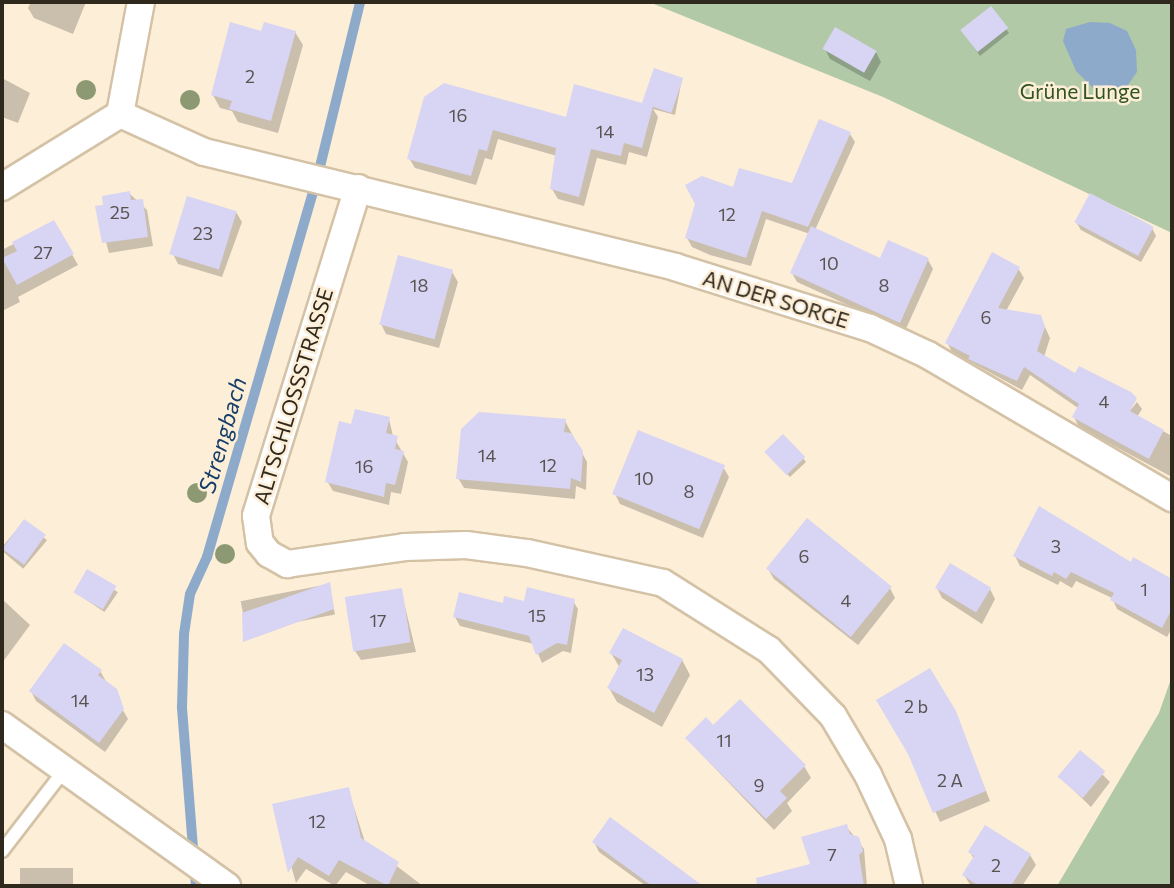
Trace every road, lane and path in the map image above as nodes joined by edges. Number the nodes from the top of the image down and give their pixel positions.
1 (141, 2) edge
2 (120, 114) junction
3 (2, 187) edge
4 (352, 187) junction
5 (1172, 498) edge
6 (2, 725) edge
7 (66, 768) junction
8 (2, 851) edge
9 (227, 886) edge
10 (909, 886) edge

1 - 2 street
2 - 3 street
2 - 4 street
4 - 5 street, AN DER SORGE
4 - 10 street, ALTSCHLOSSSTRASSE
6 - 7 street
7 - 8 lane
7 - 9 street

